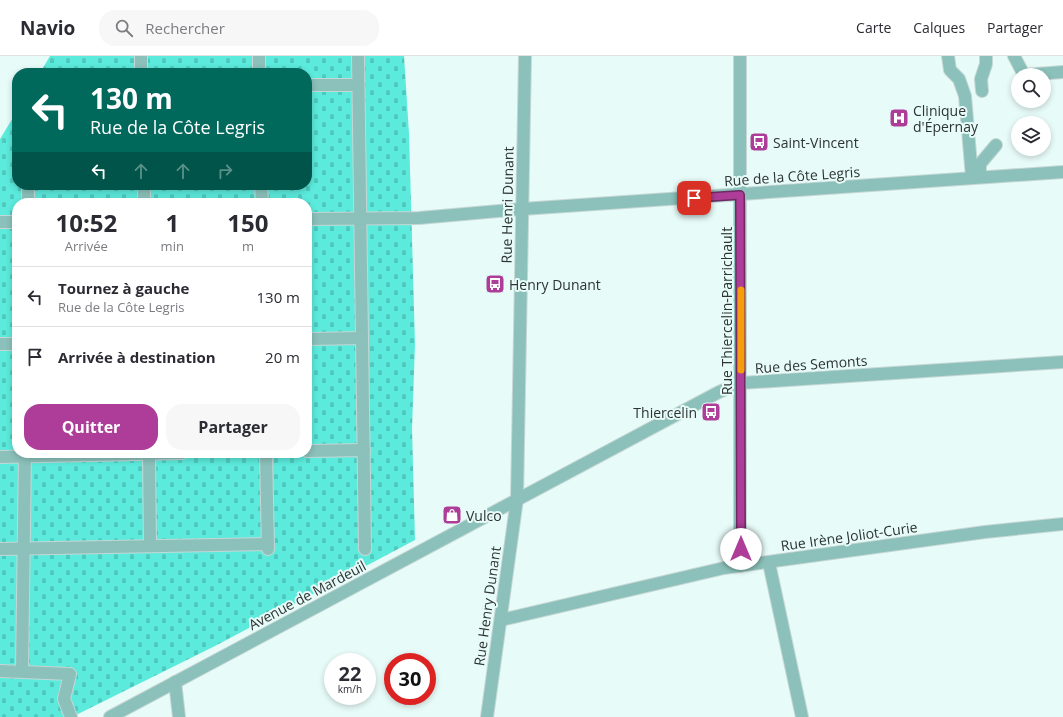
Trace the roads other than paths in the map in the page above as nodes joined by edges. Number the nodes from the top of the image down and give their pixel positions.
1 (141, 56) edge
2 (258, 56) edge
3 (358, 56) edge
4 (525, 56) edge
5 (740, 56) edge
6 (948, 56) edge
7 (986, 56) edge
8 (1014, 56) edge
9 (141, 68) edge
10 (259, 68) edge
11 (1063, 72) edge
12 (312, 85) edge
13 (358, 85) junction
14 (982, 91) dead end
15 (996, 145) dead end
16 (1063, 172) edge
17 (976, 177) junction
18 (740, 195) junction
19 (522, 208) junction
20 (360, 218) junction
21 (312, 219) edge
22 (0, 222) edge
23 (12, 222) edge
24 (362, 338) junction
25 (312, 339) edge
26 (0, 344) edge
27 (12, 344) edge
28 (1063, 362) edge
29 (741, 383) junction
30 (364, 450) junction
31 (312, 451) edge
32 (12, 456) edge
33 (0, 457) edge
34 (25, 458) edge
35 (149, 458) edge
36 (266, 458) edge
37 (517, 499) junction
38 (1063, 524) edge
39 (150, 546) junction
40 (23, 548) junction
41 (0, 549) edge
42 (365, 549) dead end
43 (769, 563) junction
44 (740, 566) junction
45 (501, 620) junction
46 (0, 671) edge
47 (22, 671) junction
48 (175, 682) junction
49 (71, 717) edge
50 (110, 717) edge
51 (179, 717) edge
52 (487, 717) edge
53 (802, 717) edge

1 - 9 street
2 - 10 street
3 - 13 street
4 - 19 street, Rue Henri Dunant
5 - 18 street, Rue Thiercelin-Parrichault
6 - 17 street
7 - 14 street
8 - 11 street
12 - 13 street
13 - 20 street
15 - 17 street
16 - 17 street, Rue de la Côte Legris
17 - 18 street, Rue de la Côte Legris
18 - 19 street, Rue de la Côte Legris
18 - 29 street, Rue Thiercelin-Parrichault
19 - 20 street, Rue de la Côte Legris
19 - 37 street, Rue Henri Dunant
20 - 21 street, Rue de la Côte Legris
20 - 24 street
22 - 23 street
24 - 25 street
24 - 30 street
26 - 27 street
28 - 29 street, Rue des Semonts
29 - 37 street, Rue des Semonts
29 - 44 street, Rue Thiercelin-Parrichault
30 - 31 street
30 - 42 street
32 - 33 street
34 - 40 street
35 - 39 street
36 - 39 street
37 - 45 street, Rue Henry Dunant
37 - 48 street, Avenue de Mardeuil
38 - 43 street, Rue Irène Joliot-Curie
39 - 40 street
40 - 41 street
40 - 47 street
43 - 44 street, Rue Irène Joliot-Curie
43 - 53 street
44 - 45 street, Rue Irène Joliot-Curie
45 - 52 street, Rue Henry Dunant
46 - 47 street
47 - 49 street
48 - 50 street, Avenue de Mardeuil
48 - 51 street

